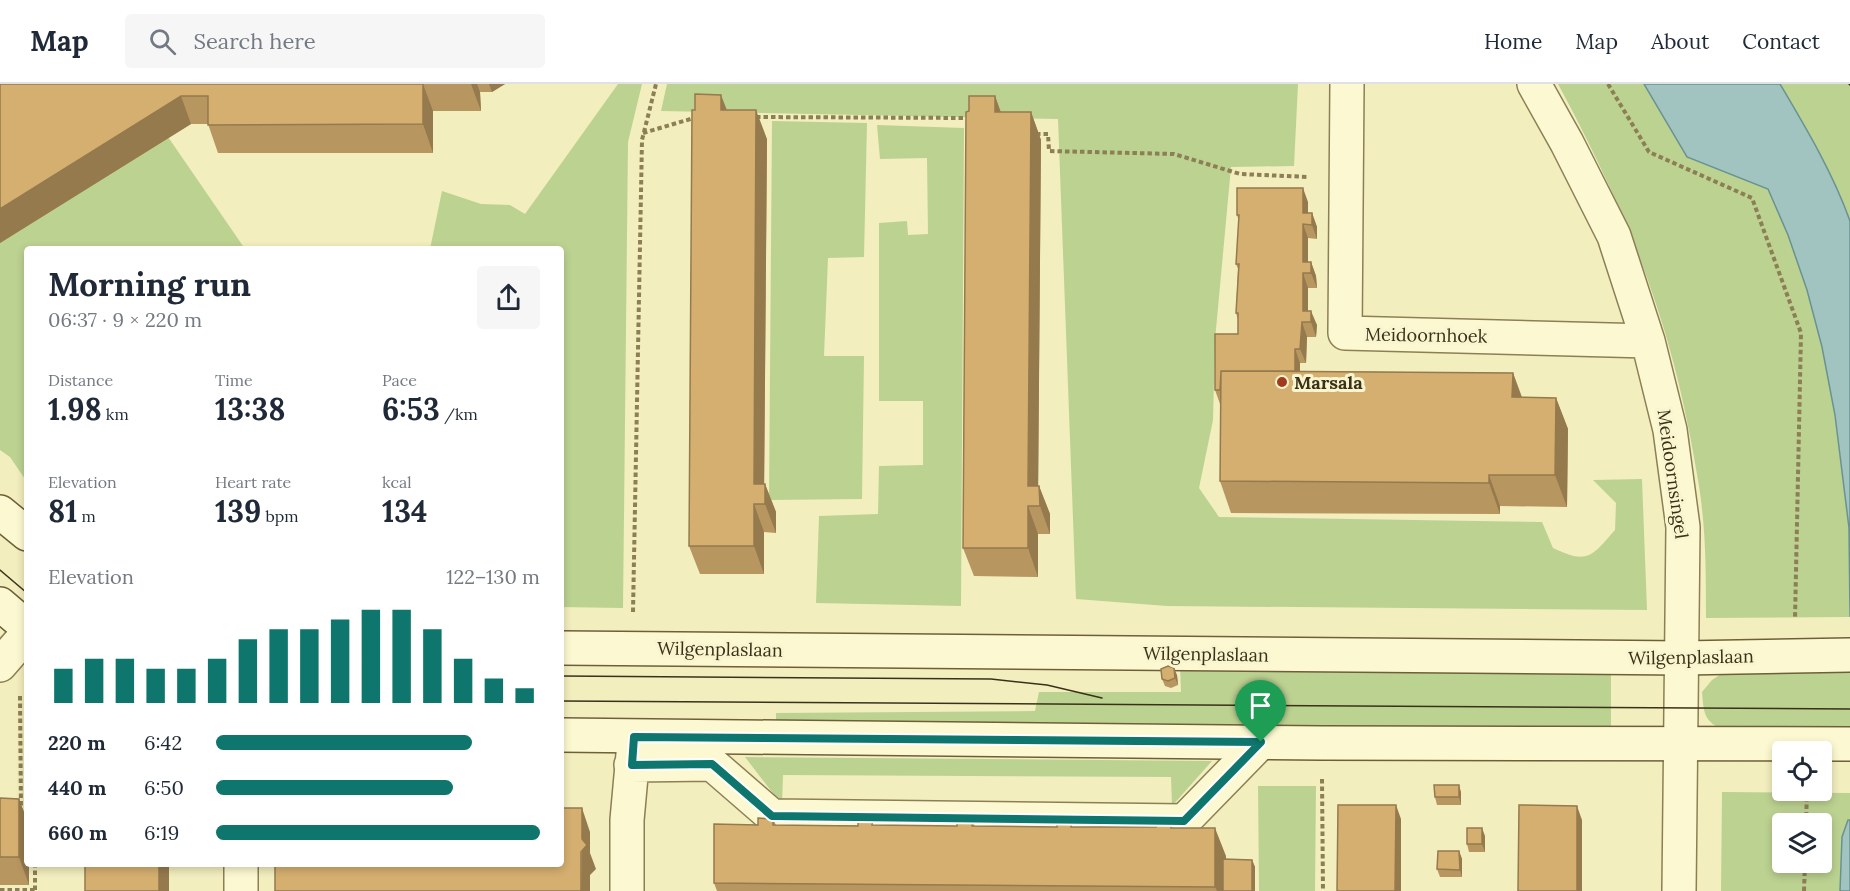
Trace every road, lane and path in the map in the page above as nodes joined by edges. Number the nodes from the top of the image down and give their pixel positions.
1 (656, 84) edge
2 (1347, 84) edge
3 (1534, 84) edge
4 (1608, 84) edge
5 (700, 117) edge
6 (747, 117) edge
7 (973, 118) edge
8 (643, 134) junction
9 (1026, 134) edge
10 (1346, 179) junction
11 (1648, 341) junction
12 (0, 512) edge
13 (24, 532) edge
14 (0, 604) edge
15 (24, 624) edge
16 (24, 638) edge
17 (564, 648) edge
18 (633, 648) junction
19 (1850, 655) edge
20 (1794, 656) junction
21 (1683, 658) junction
22 (3, 663) edge
23 (564, 736) edge
24 (1261, 742) junction
25 (1322, 743) junction
26 (1680, 743) junction
27 (1850, 744) edge
28 (633, 751) junction
29 (24, 813) edge
30 (35, 867) edge
31 (241, 867) edge
32 (1805, 873) edge
33 (0, 890) edge
34 (35, 890) edge
35 (241, 891) edge
36 (627, 891) edge
37 (1323, 891) edge
38 (1679, 891) edge
39 (1804, 891) edge

1 - 8 path
2 - 10 street, Meidoornhoek
3 - 11 street, Meidoornsingel
4 - 20 path
5 - 8 path
6 - 7 path
8 - 18 path
9 - 10 path
10 - 11 street, Meidoornhoek
11 - 21 street, Meidoornsingel
12 - 13 street
14 - 15 street
16 - 22 street
17 - 18 street, Wilgenplaslaan
18 - 21 street, Wilgenplaslaan
19 - 20 street, Wilgenplaslaan
20 - 21 street, Wilgenplaslaan
21 - 26 street, Meidoornsingel
22 - 29 path
23 - 28 street
24 - 25 street
24 - 28 street
24 - 28 street
25 - 26 street
25 - 37 path
26 - 27 street
26 - 38 street, Meidoornsingel
28 - 36 street
30 - 34 path
31 - 35 street
32 - 39 path
33 - 34 path

